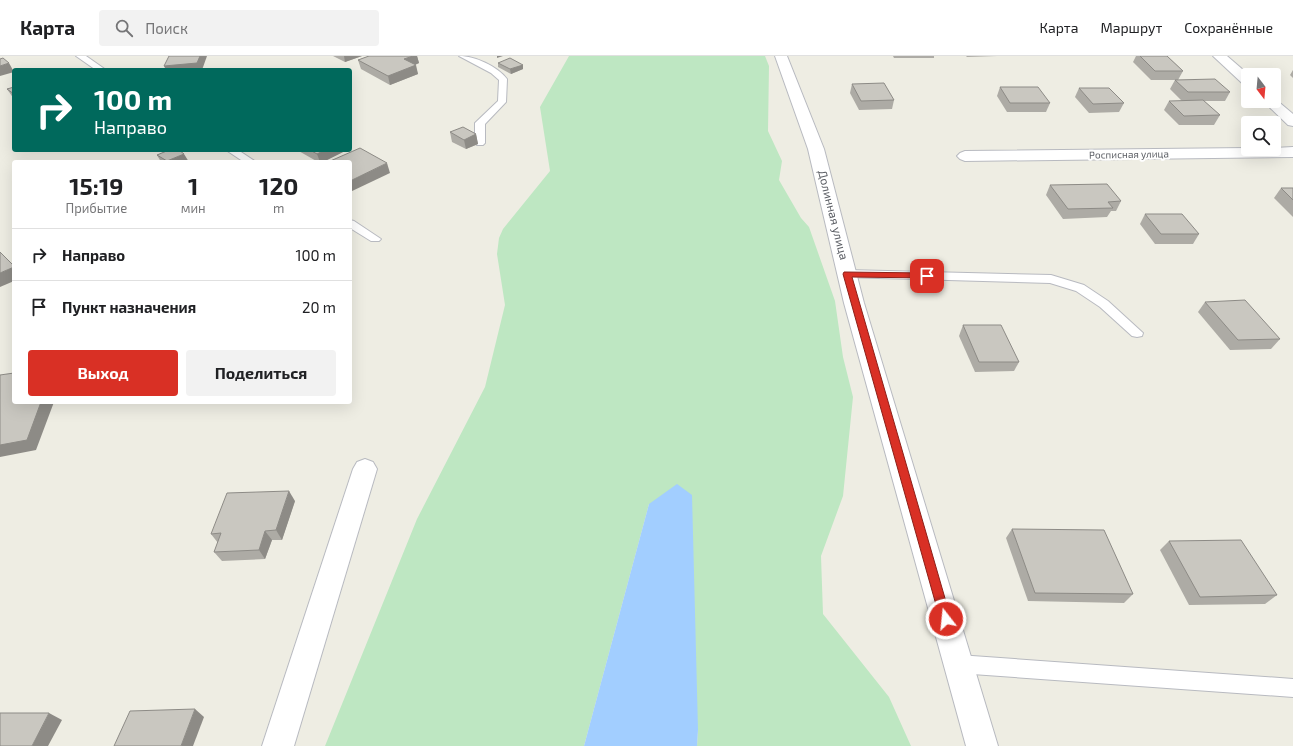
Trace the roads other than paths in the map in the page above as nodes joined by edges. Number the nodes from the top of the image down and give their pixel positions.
1 (80, 56) edge
2 (463, 56) edge
3 (781, 56) edge
4 (1219, 56) edge
5 (99, 68) edge
6 (1241, 75) edge
7 (1278, 108) edge
8 (1293, 122) edge
9 (480, 143) dead end
10 (234, 152) edge
11 (1293, 152) edge
12 (964, 156) dead end
13 (248, 160) edge
14 (352, 224) edge
15 (375, 239) dead end
16 (847, 274) junction
17 (1137, 333) dead end
18 (365, 469) dead end
19 (958, 664) junction
20 (1293, 688) edge
21 (278, 746) edge
22 (982, 746) edge

1 - 5 lane
2 - 9 lane
3 - 16 street, Долинная улица
4 - 6 street
7 - 8 street
10 - 13 lane
11 - 12 street, Росписная улица
14 - 15 lane
16 - 17 lane
16 - 19 street, Долинная улица
18 - 21 street
19 - 20 lane
19 - 22 street, Долинная улица

